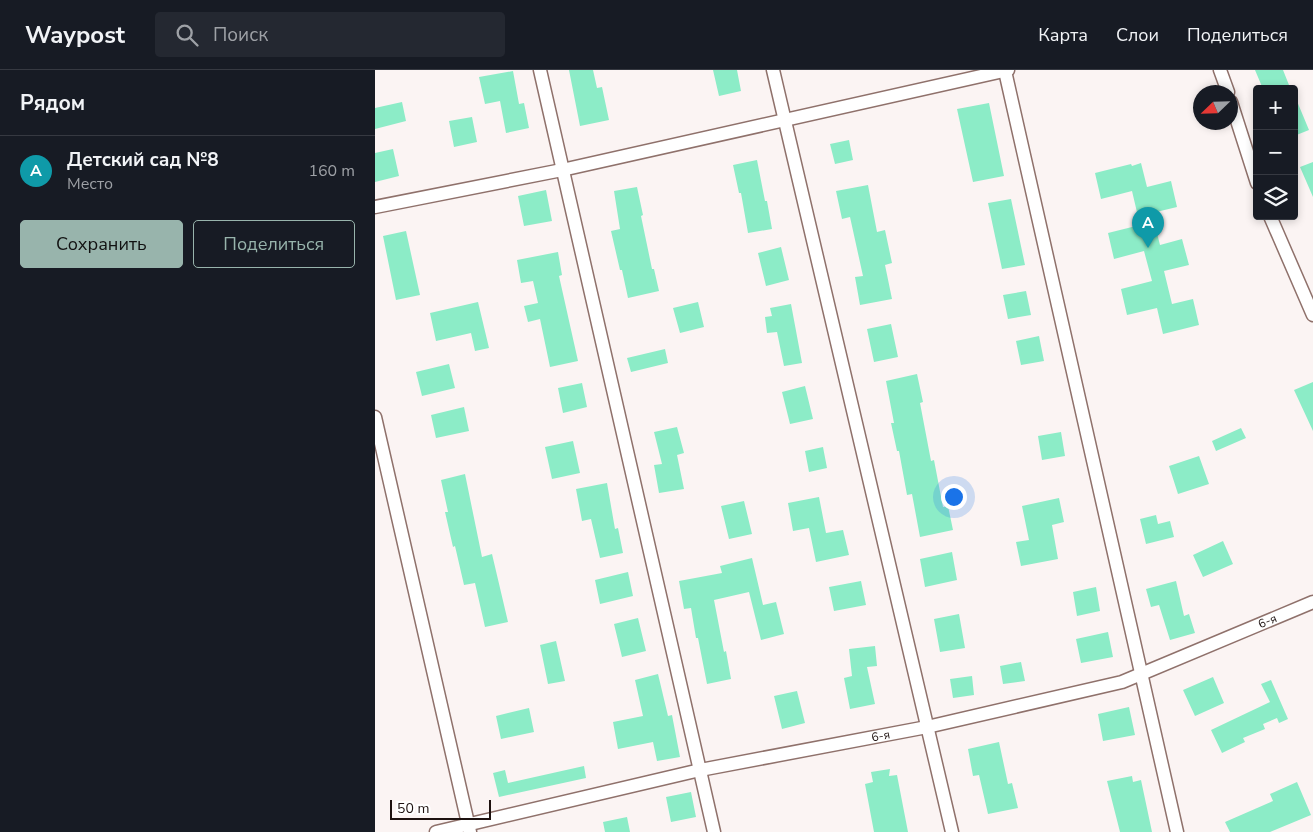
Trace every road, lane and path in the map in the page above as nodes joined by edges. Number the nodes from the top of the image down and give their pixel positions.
1 (540, 70) edge
2 (773, 70) edge
3 (1007, 70) edge
4 (1221, 70) edge
5 (1225, 85) edge
6 (785, 120) junction
7 (1238, 124) edge
8 (562, 170) junction
9 (1255, 175) edge
10 (375, 207) edge
11 (1272, 220) edge
12 (1313, 315) edge
13 (375, 417) edge
14 (1313, 602) edge
15 (1141, 674) junction
16 (927, 727) junction
17 (700, 770) junction
18 (469, 828) edge
19 (436, 832) edge
20 (714, 832) edge
21 (952, 832) edge
22 (1177, 832) edge

1 - 8 street
2 - 6 street
3 - 6 street
3 - 15 street
4 - 5 street
6 - 8 street
6 - 16 street
7 - 9 street
8 - 10 street
8 - 17 street
11 - 12 street
13 - 18 street
14 - 15 street, 6-я
15 - 16 street, 6-я
15 - 22 street
16 - 17 street, 6-я
16 - 21 street
17 - 18 street, 6-я
17 - 20 street
18 - 19 street, 6-я

